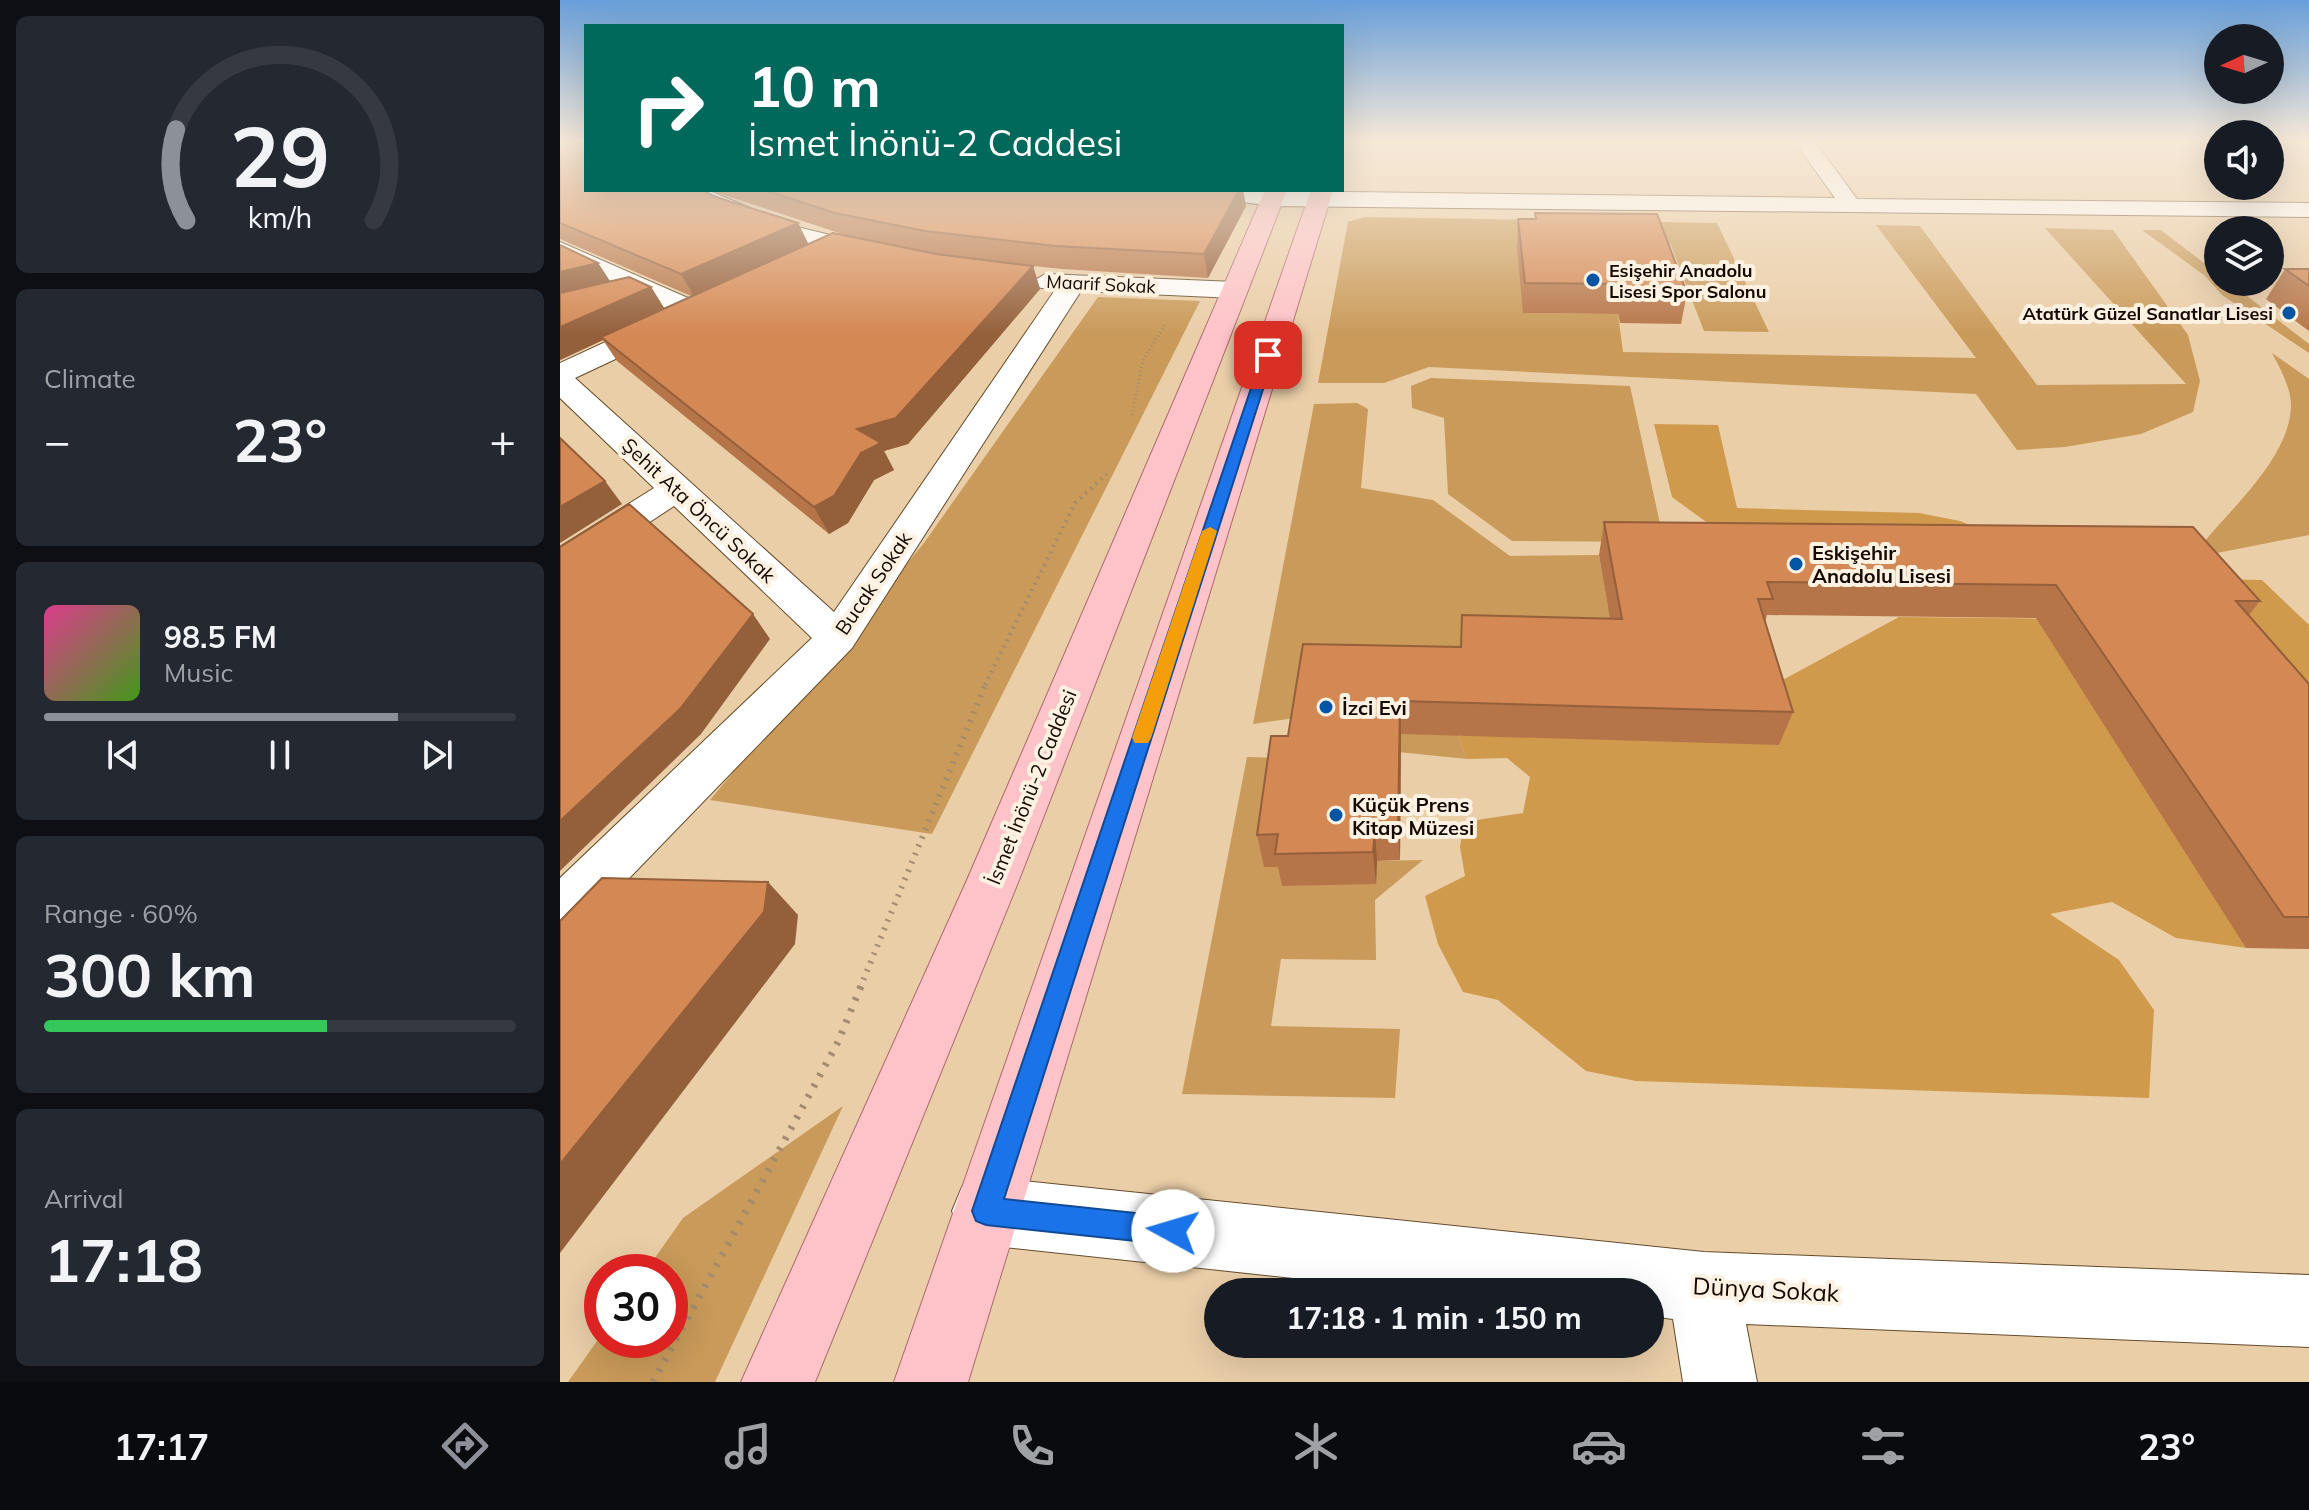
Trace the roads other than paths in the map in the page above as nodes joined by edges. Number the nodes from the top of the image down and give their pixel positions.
1 (724, 206) edge
2 (1288, 206) edge
3 (1294, 206) edge
4 (2041, 206) edge
5 (2309, 210) edge
6 (835, 246) junction
7 (560, 249) edge
8 (895, 256) edge
9 (793, 266) edge
10 (1015, 277) edge
11 (1073, 283) junction
12 (646, 289) junction
13 (1218, 290) junction
14 (723, 298) edge
15 (603, 300) edge
16 (694, 311) junction
17 (560, 374) edge
18 (560, 381) edge
19 (676, 489) junction
20 (560, 564) edge
21 (837, 638) junction
22 (560, 913) edge
23 (986, 1211) junction
24 (1704, 1287) junction
25 (2309, 1311) edge
26 (778, 1382) edge
27 (931, 1382) edge
28 (1720, 1382) edge

1 - 6 street
2 - 13 main road, İsmet İnönü-2 Caddesi
3 - 23 main road
4 - 5 street
6 - 8 street
6 - 9 street
7 - 12 street
10 - 11 street, Maarif Sokak
11 - 13 street, Maarif Sokak
11 - 21 street, Bucak Sokak
12 - 15 street
12 - 16 street
13 - 26 main road, İsmet İnönü-2 Caddesi
14 - 16 street
16 - 17 street
18 - 19 street, Şehit Ata Öncü Sokak
19 - 20 street
19 - 21 street, Şehit Ata Öncü Sokak
21 - 22 street, Bucak Sokak
23 - 24 street, Dünya Sokak
23 - 27 main road
24 - 25 street, Dünya Sokak
24 - 28 street

